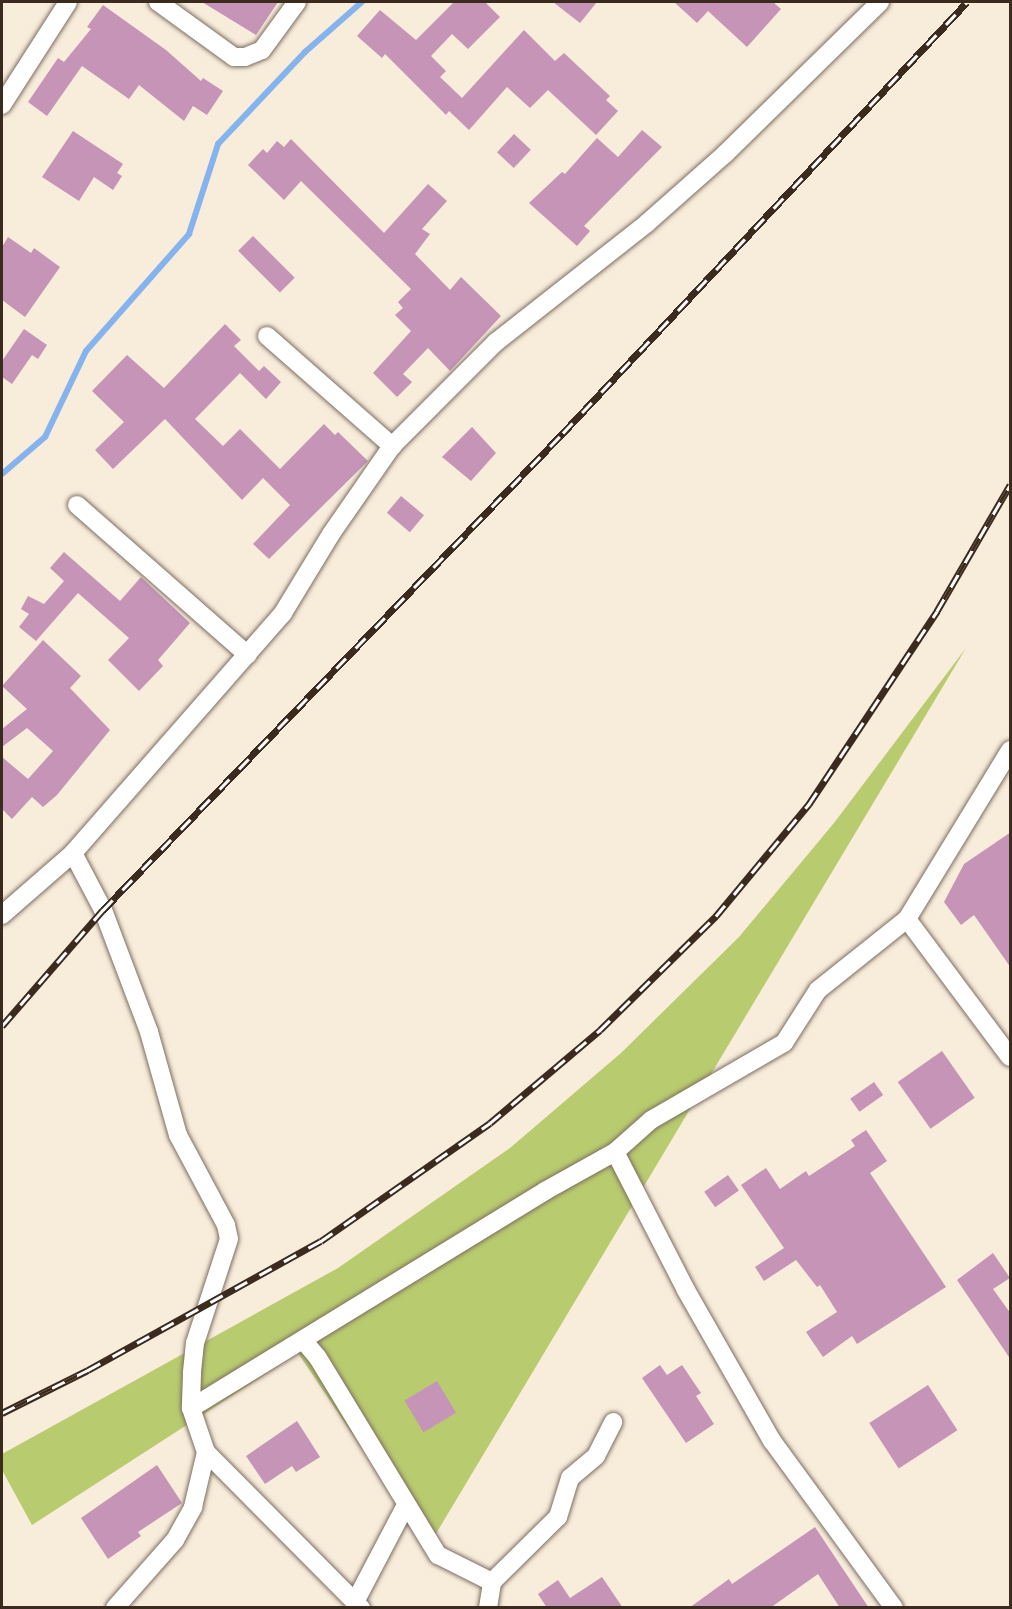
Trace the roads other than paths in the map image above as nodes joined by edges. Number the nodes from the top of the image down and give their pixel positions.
1 (68, 2) edge
2 (158, 2) edge
3 (297, 2) edge
4 (880, 2) edge
5 (2, 105) edge
6 (267, 336) dead end
7 (392, 446) junction
8 (77, 505) dead end
9 (248, 655) junction
10 (1011, 750) edge
11 (73, 853) junction
12 (2, 915) edge
13 (907, 919) junction
14 (1011, 1057) edge
15 (615, 1152) junction
16 (303, 1340) junction
17 (191, 1408) junction
18 (614, 1422) dead end
19 (206, 1452) junction
20 (406, 1505) junction
21 (492, 1582) junction
22 (358, 1605) edge
23 (489, 1607) edge
24 (115, 1608) edge
25 (894, 1608) edge

1 - 5 street
2 - 3 street
4 - 7 street
6 - 7 street
7 - 9 street
8 - 9 street
9 - 11 street
10 - 13 street
11 - 12 street
11 - 17 street
13 - 14 street
13 - 15 street
15 - 16 street
15 - 25 street
16 - 17 street
16 - 20 street
17 - 19 street
18 - 21 street
19 - 22 street
19 - 24 street
20 - 21 street
20 - 22 street
21 - 23 street

